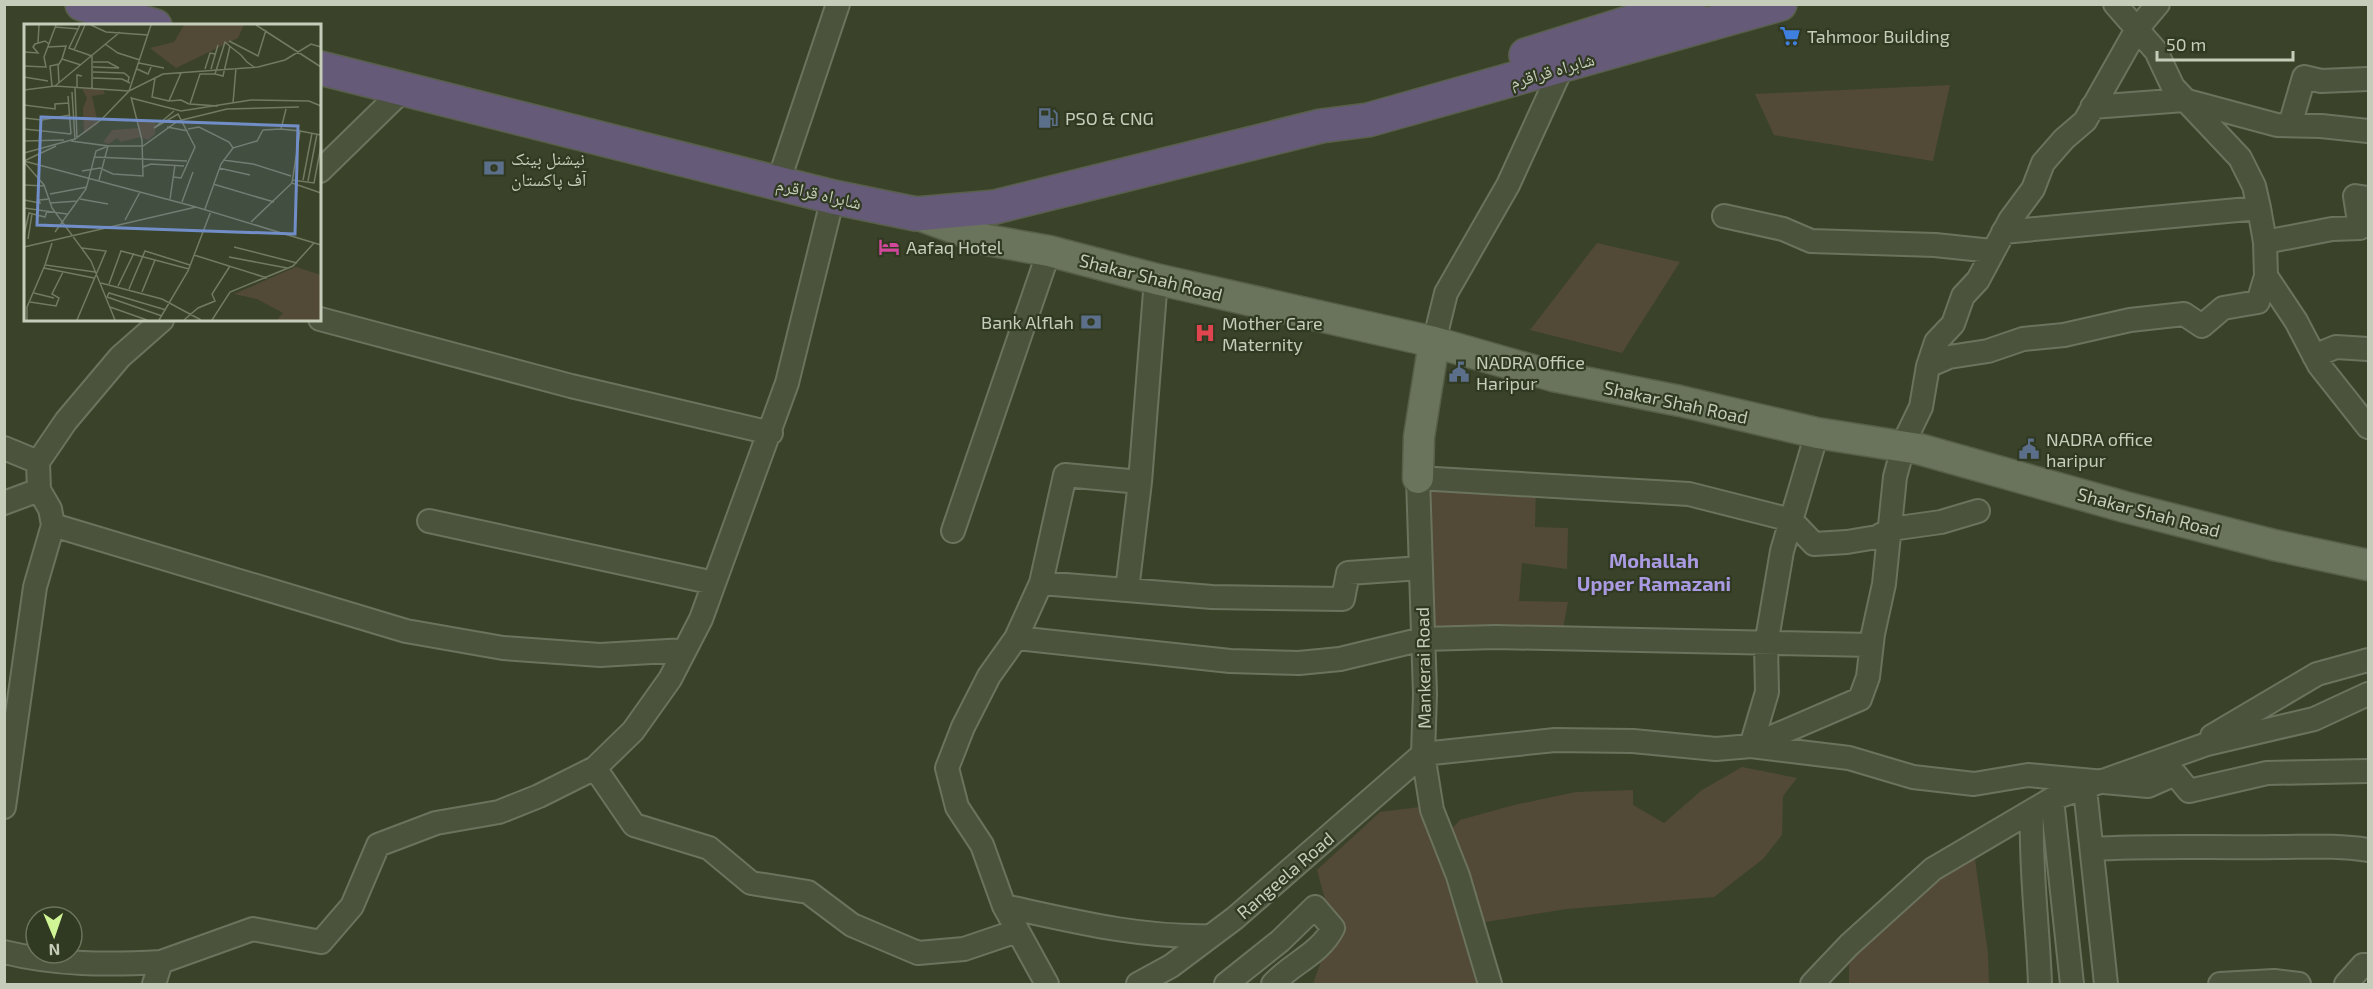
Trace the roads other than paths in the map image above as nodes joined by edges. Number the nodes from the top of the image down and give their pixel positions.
1 (82, 4) edge
2 (838, 4) edge
3 (1689, 4) edge
4 (1780, 4) edge
5 (2115, 4) edge
6 (2158, 4) edge
7 (148, 24) edge
8 (2137, 29) junction
9 (1562, 67) junction
10 (321, 68) edge
11 (2368, 79) edge
12 (404, 89) junction
13 (2184, 100) junction
14 (2092, 107) junction
15 (2290, 125) junction
16 (1321, 126) junction
17 (2368, 131) edge
18 (321, 170) edge
19 (778, 183) junction
20 (833, 197) junction
21 (2368, 198) edge
22 (2259, 208) junction
23 (916, 214) junction
24 (1724, 216) dead end
25 (1997, 242) junction
26 (2265, 242) junction
27 (1049, 251) junction
28 (2266, 276) junction
29 (1156, 279) junction
30 (321, 320) edge
31 (161, 321) edge
32 (1434, 342) junction
33 (2368, 349) edge
34 (2314, 356) junction
35 (1928, 366) junction
36 (2368, 427) edge
37 (771, 433) junction
38 (1817, 434) junction
39 (1903, 447) junction
40 (4, 448) edge
41 (38, 462) junction
42 (1418, 478) junction
43 (1140, 482) junction
44 (39, 490) junction
45 (4, 503) edge
46 (1977, 511) dead end
47 (1791, 520) junction
48 (429, 521) dead end
49 (53, 525) junction
50 (1891, 529) junction
51 (953, 531) dead end
52 (2368, 565) edge
53 (1421, 568) junction
54 (714, 583) junction
55 (1041, 583) junction
56 (1127, 590) junction
57 (1016, 638) junction
58 (1423, 639) junction
59 (1766, 645) junction
60 (1871, 645) junction
61 (685, 650) junction
62 (2368, 660) edge
63 (2368, 694) edge
64 (1751, 746) junction
65 (1423, 754) junction
66 (2181, 754) junction
67 (595, 768) junction
68 (2368, 771) edge
69 (2095, 785) junction
70 (2052, 799) junction
71 (4, 807) edge
72 (2032, 811) junction
73 (2092, 849) junction
74 (2368, 850) edge
75 (1004, 906) junction
76 (1017, 931) junction
77 (1211, 936) junction
78 (4, 952) edge
79 (160, 962) junction
80 (2368, 965) edge
81 (154, 984) edge
82 (1047, 984) edge
83 (1138, 984) edge
84 (1226, 984) edge
85 (1273, 984) edge
86 (1490, 984) edge
87 (1812, 984) edge
88 (2040, 984) edge
89 (2072, 984) edge
90 (2106, 984) edge
91 (2220, 984) edge
92 (2299, 984) edge
93 (2346, 984) edge

1 - 7 highway
2 - 19 street
3 - 16 highway, شاہراہ قراقرم
4 - 9 highway, شاہراہ قراقرم
5 - 8 street
6 - 8 street
8 - 13 street
8 - 14 street
9 - 16 highway, شاہراہ قراقرم
9 - 32 street
10 - 12 highway, شاہراہ قراقرم
11 - 15 street
12 - 18 street
12 - 19 highway, شاہراہ قراقرم
13 - 14 street
13 - 15 street
13 - 22 street
14 - 25 street
15 - 17 street
16 - 23 highway, شاہراہ قراقرم
19 - 20 highway, شاہراہ قراقرم
20 - 23 highway, شاہراہ قراقرم
20 - 37 street
21 - 26 street
22 - 25 street
22 - 26 street
23 - 27 main road, Shakar Shah Road
24 - 25 street
25 - 35 street
26 - 28 street
27 - 29 main road, Shakar Shah Road
27 - 51 street
28 - 34 street
28 - 35 street
29 - 32 main road, Shakar Shah Road
29 - 43 street
30 - 37 street
31 - 41 street
32 - 38 main road, Shakar Shah Road
32 - 42 main road, Mankerai Road
33 - 34 street
34 - 36 street
35 - 39 street
37 - 54 street
38 - 39 main road, Shakar Shah Road
38 - 47 street
39 - 50 street
39 - 52 main road, Shakar Shah Road
40 - 41 street
41 - 44 street
42 - 47 street
42 - 53 street, Mankerai Road
43 - 55 street
43 - 56 street
44 - 45 street
44 - 49 street
46 - 50 street
47 - 50 street
47 - 59 street
48 - 54 street
49 - 61 street
49 - 71 street
50 - 60 street
53 - 56 street
53 - 58 street, Mankerai Road
54 - 61 street
55 - 56 street
55 - 57 street
57 - 58 street
57 - 75 street
58 - 59 street
58 - 65 street, Mankerai Road
59 - 60 street
59 - 64 street
60 - 64 street
61 - 67 street
62 - 66 street
63 - 66 street
64 - 65 street
64 - 69 street
65 - 77 street, Rangeela Road
65 - 86 street, Mankerai Road
66 - 69 street
67 - 76 street
67 - 79 street
68 - 69 street
69 - 70 street
69 - 73 street
70 - 72 street
70 - 89 street
72 - 87 street
72 - 88 street
73 - 74 street
73 - 90 street
75 - 76 street
75 - 77 street
76 - 82 street
77 - 83 street, Rangeela Road
78 - 79 street
79 - 81 street
80 - 93 street
84 - 85 street
91 - 92 street

